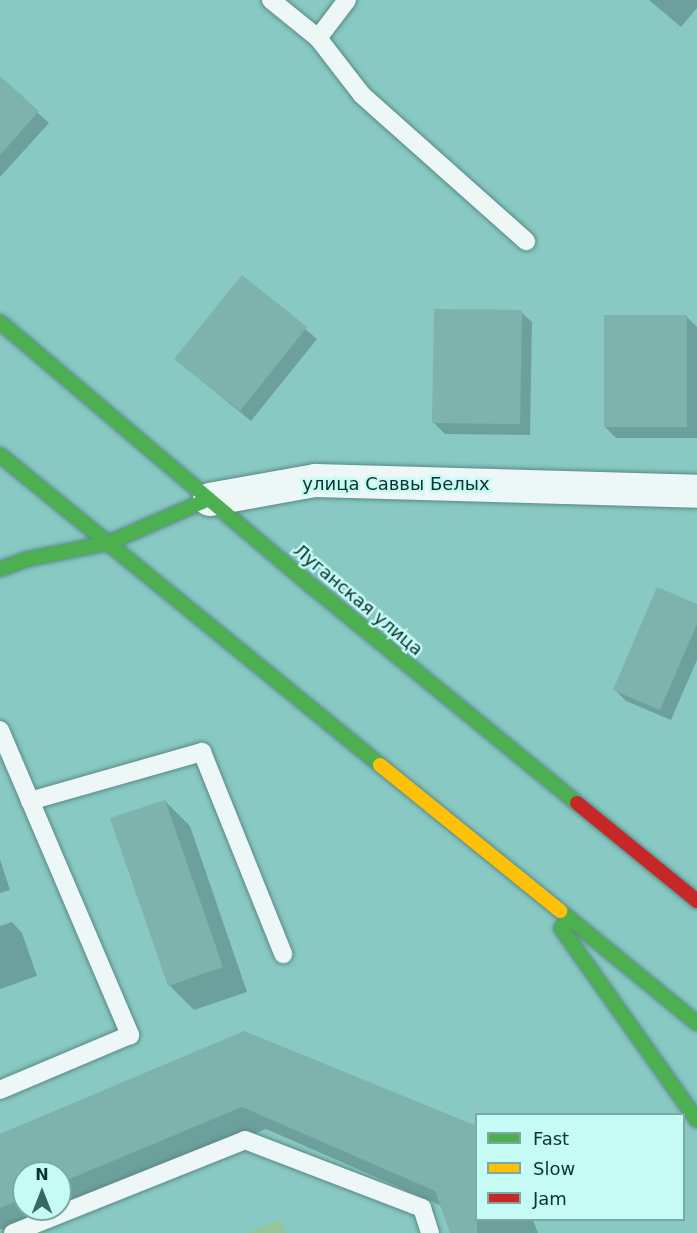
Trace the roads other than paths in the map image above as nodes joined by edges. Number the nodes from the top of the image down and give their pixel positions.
1 (271, 0) edge
2 (347, 0) edge
3 (318, 38) junction
4 (526, 241) dead end
5 (0, 322) edge
6 (0, 455) edge
7 (697, 491) edge
8 (209, 499) junction
9 (108, 543) junction
10 (0, 569) edge
11 (0, 730) edge
12 (30, 801) junction
13 (537, 895) junction
14 (697, 901) edge
15 (283, 954) dead end
16 (697, 1023) edge
17 (0, 1090) edge
18 (697, 1120) edge
19 (13, 1233) edge
20 (430, 1233) edge

1 - 3 lane
2 - 3 lane
3 - 4 lane
5 - 8 main road, Луганская улица
6 - 9 main road
7 - 8 street, улица Саввы Белых
8 - 9 main road, улица Саввы Белых
8 - 14 main road, Луганская улица
9 - 10 main road, улица Саввы Белых
9 - 13 main road
11 - 12 lane
12 - 15 lane
12 - 17 lane
13 - 16 main road
13 - 18 main road
19 - 20 lane

